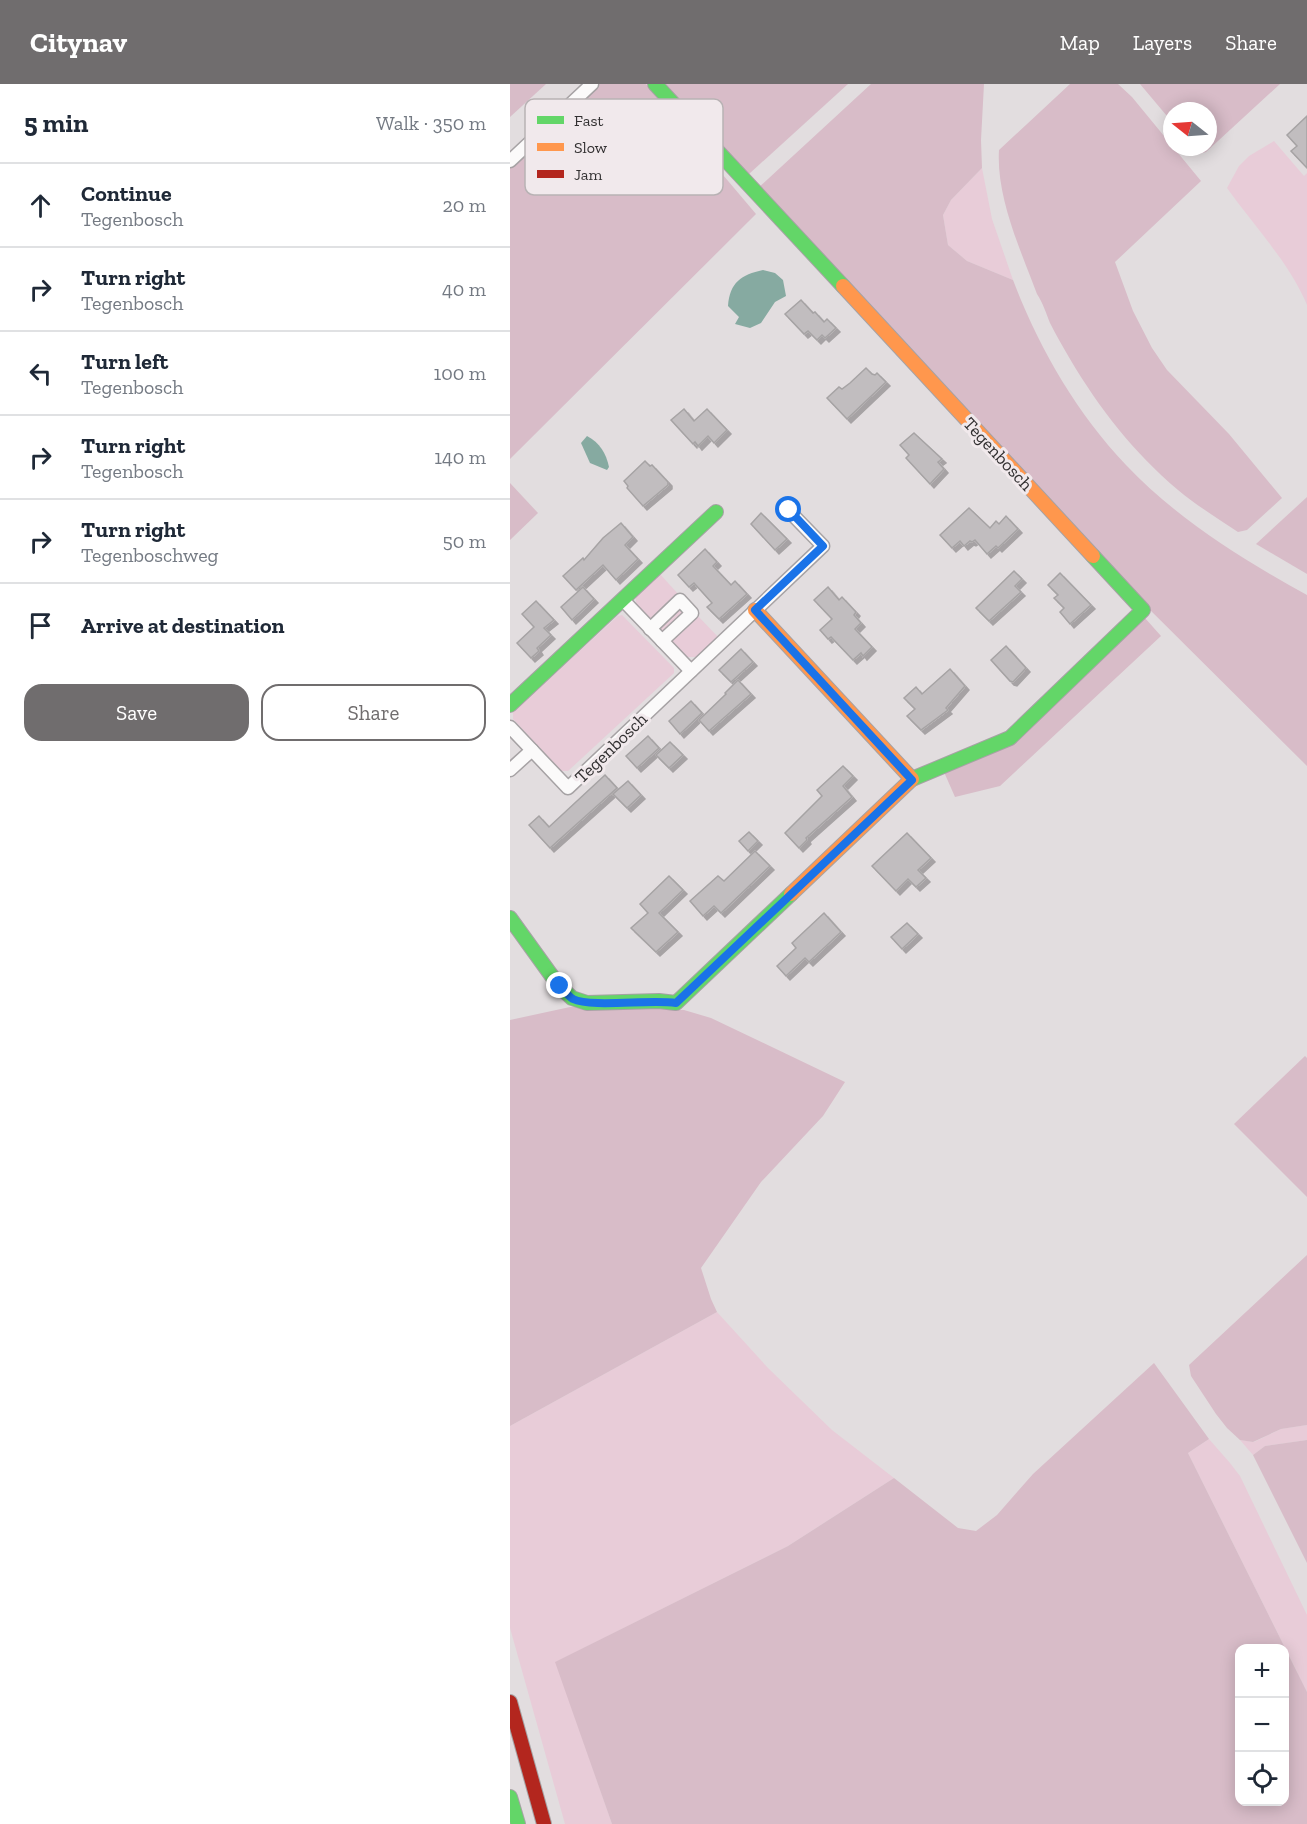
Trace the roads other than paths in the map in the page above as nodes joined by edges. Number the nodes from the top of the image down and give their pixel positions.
1 (592, 84) edge
2 (655, 84) edge
3 (576, 99) edge
4 (669, 99) edge
5 (525, 147) edge
6 (723, 157) edge
7 (510, 161) edge
8 (789, 510) dead end
9 (716, 512) dead end
10 (623, 600) junction
11 (755, 610) junction
12 (651, 628) junction
13 (662, 641) junction
14 (691, 671) junction
15 (510, 705) edge
16 (510, 727) edge
17 (532, 750) junction
18 (510, 770) edge
19 (912, 780) junction
20 (510, 918) edge
21 (510, 1702) edge
22 (510, 1797) edge
23 (518, 1824) edge
24 (544, 1824) edge

1 - 3 street
2 - 4 street, Tegenbosch
5 - 7 street
6 - 19 street, Tegenbosch
8 - 11 street, Tegenbosch
9 - 10 street
10 - 12 street
10 - 15 street
11 - 14 street, Tegenbosch
11 - 19 street
12 - 13 street
12 - 13 street
13 - 14 street
14 - 17 street, Tegenbosch
16 - 17 street, Tegenbosch
17 - 18 street
19 - 20 street, Tegenbosch
21 - 24 street
22 - 23 street

